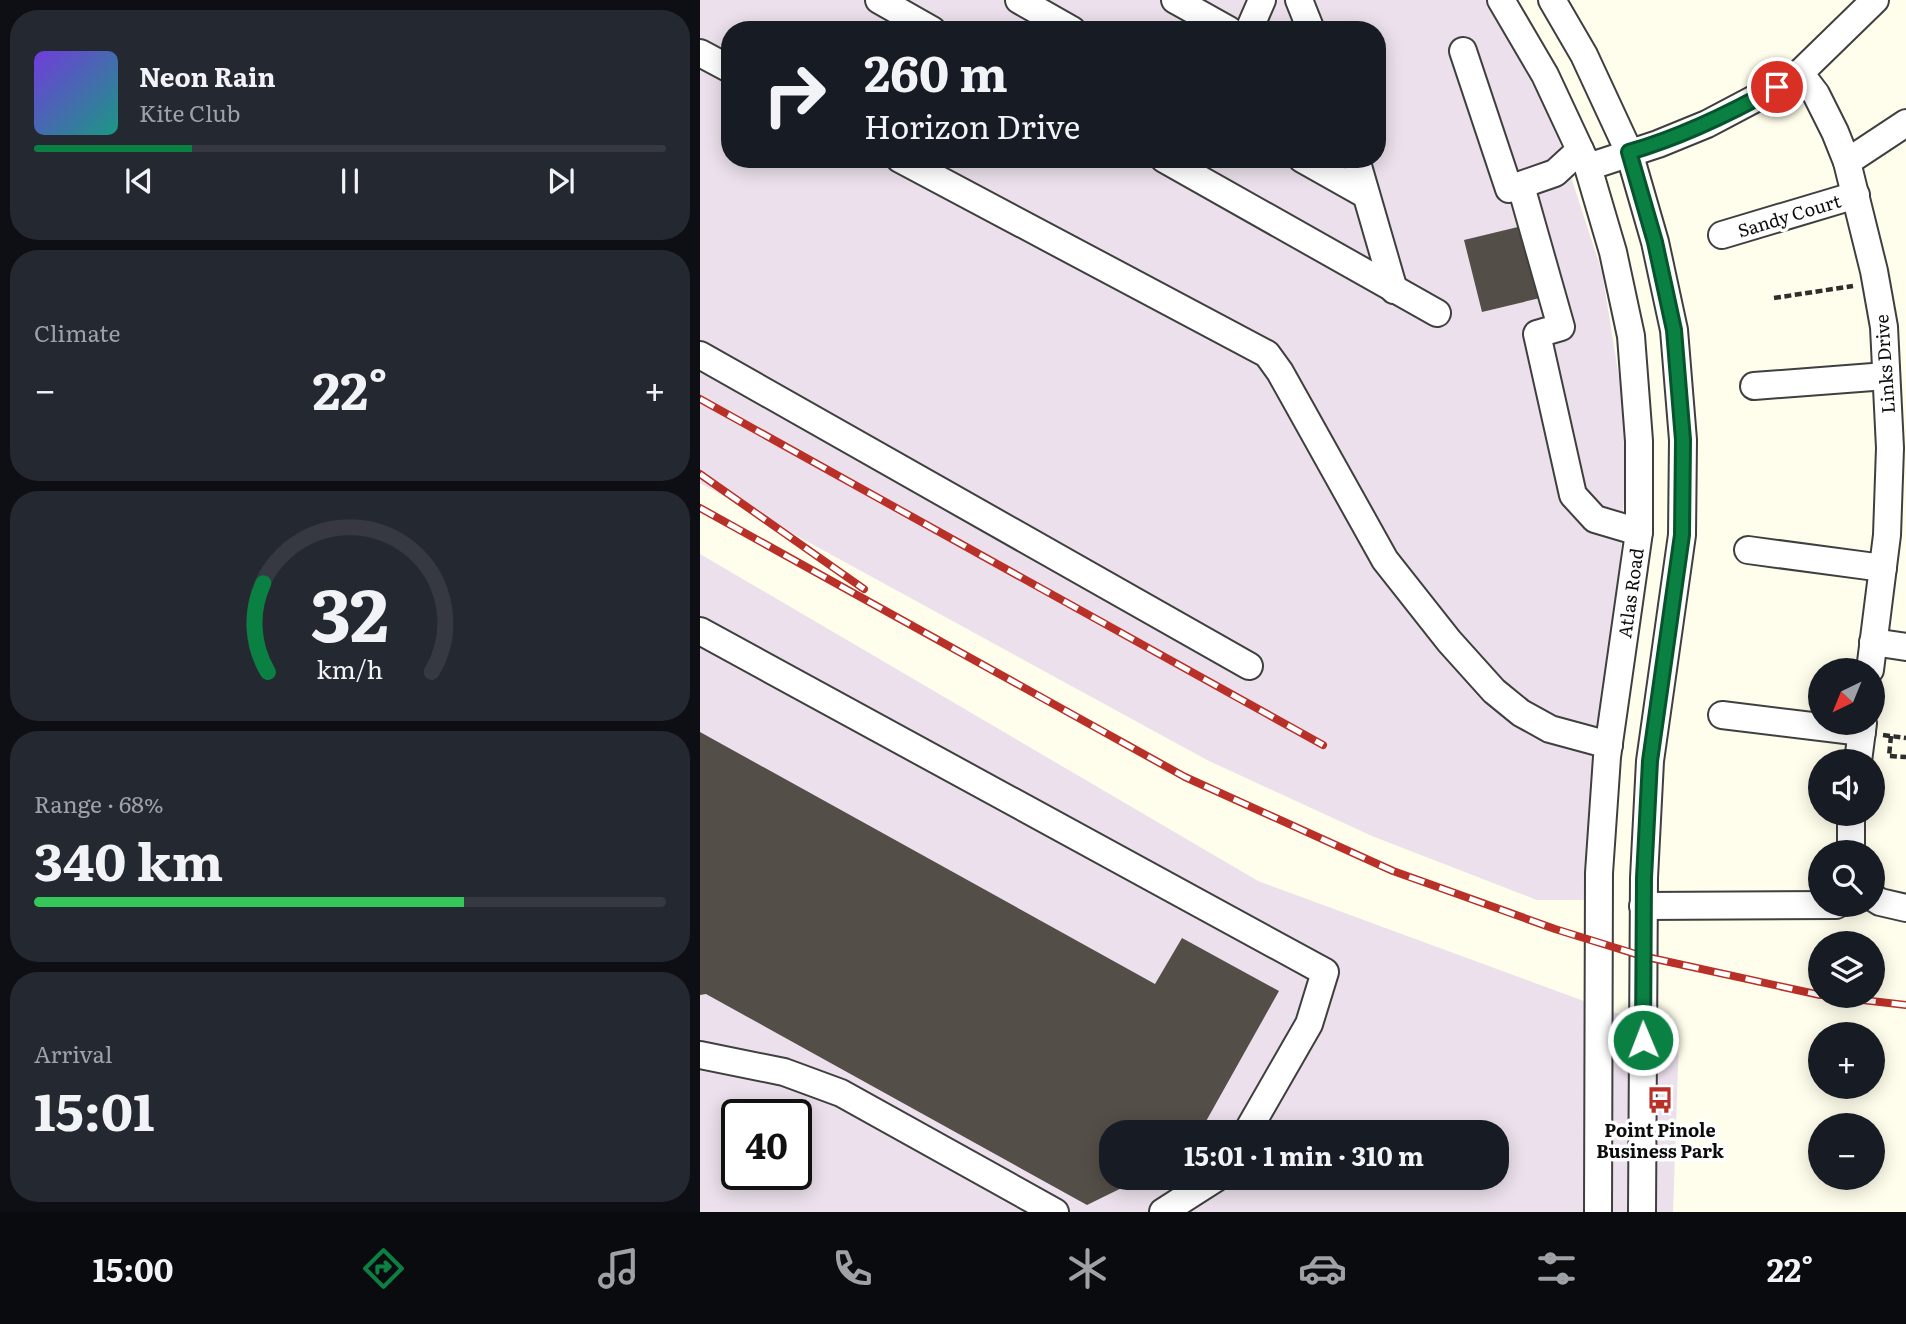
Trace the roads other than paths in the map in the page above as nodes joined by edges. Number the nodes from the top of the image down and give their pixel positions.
1 (879, 0) edge
2 (1019, 0) edge
3 (1175, 0) edge
4 (1262, 0) edge
5 (1299, 0) edge
6 (1501, 0) edge
7 (1552, 0) edge
8 (1875, 0) edge
9 (916, 21) edge
10 (1056, 21) edge
11 (1213, 21) edge
12 (1253, 21) edge
13 (1307, 21) edge
14 (1463, 51) dead end
15 (700, 53) edge
16 (721, 64) edge
17 (1801, 73) junction
18 (1906, 123) edge
19 (1629, 152) junction
20 (1584, 158) junction
21 (1847, 162) junction
22 (918, 168) edge
23 (1184, 168) edge
24 (1318, 168) edge
25 (1358, 168) edge
26 (1521, 186) junction
27 (1366, 195) junction
28 (1856, 195) junction
29 (1722, 235) dead end
30 (1394, 290) junction
31 (1437, 313) dead end
32 (1895, 326) edge
33 (700, 355) edge
34 (1886, 376) junction
35 (1754, 386) dead end
36 (1639, 532) junction
37 (1897, 536) edge
38 (1748, 550) dead end
39 (1883, 568) junction
40 (700, 631) edge
41 (1873, 642) junction
42 (1906, 648) edge
43 (1871, 658) edge
44 (1249, 666) dead end
45 (1722, 715) dead end
46 (1808, 723) edge
47 (1609, 745) junction
48 (1885, 903) edge
49 (1808, 905) edge
50 (1643, 906) junction
51 (1906, 908) edge
52 (700, 1055) edge
53 (1254, 1120) edge
54 (1197, 1190) edge
55 (1055, 1212) edge
56 (1163, 1212) edge
57 (1598, 1212) edge
58 (1642, 1212) edge

1 - 9 street
2 - 10 street
3 - 11 street
4 - 12 street
5 - 13 street
6 - 20 street, Atlas Road
7 - 19 street
8 - 17 street
14 - 26 street
15 - 16 street
17 - 19 street
17 - 21 street, Links Drive
18 - 21 street
19 - 20 street
19 - 50 street
20 - 26 street
20 - 36 street, Atlas Road
21 - 28 street, Links Drive
22 - 47 street
23 - 30 street
24 - 27 street
25 - 27 street
26 - 36 street
27 - 30 street
28 - 29 street, Sandy Court
28 - 32 street, Links Drive
30 - 31 street
32 - 34 street, Links Drive
33 - 44 street
34 - 35 street
34 - 37 street, Links Drive
36 - 47 street, Atlas Road
37 - 39 street, Links Drive
38 - 39 street
39 - 41 street, Links Drive
40 - 53 street
41 - 42 street
41 - 43 street, Links Drive
45 - 46 street
47 - 57 street, Atlas Road
48 - 51 street
49 - 50 street
50 - 58 street
52 - 55 street
54 - 56 street

